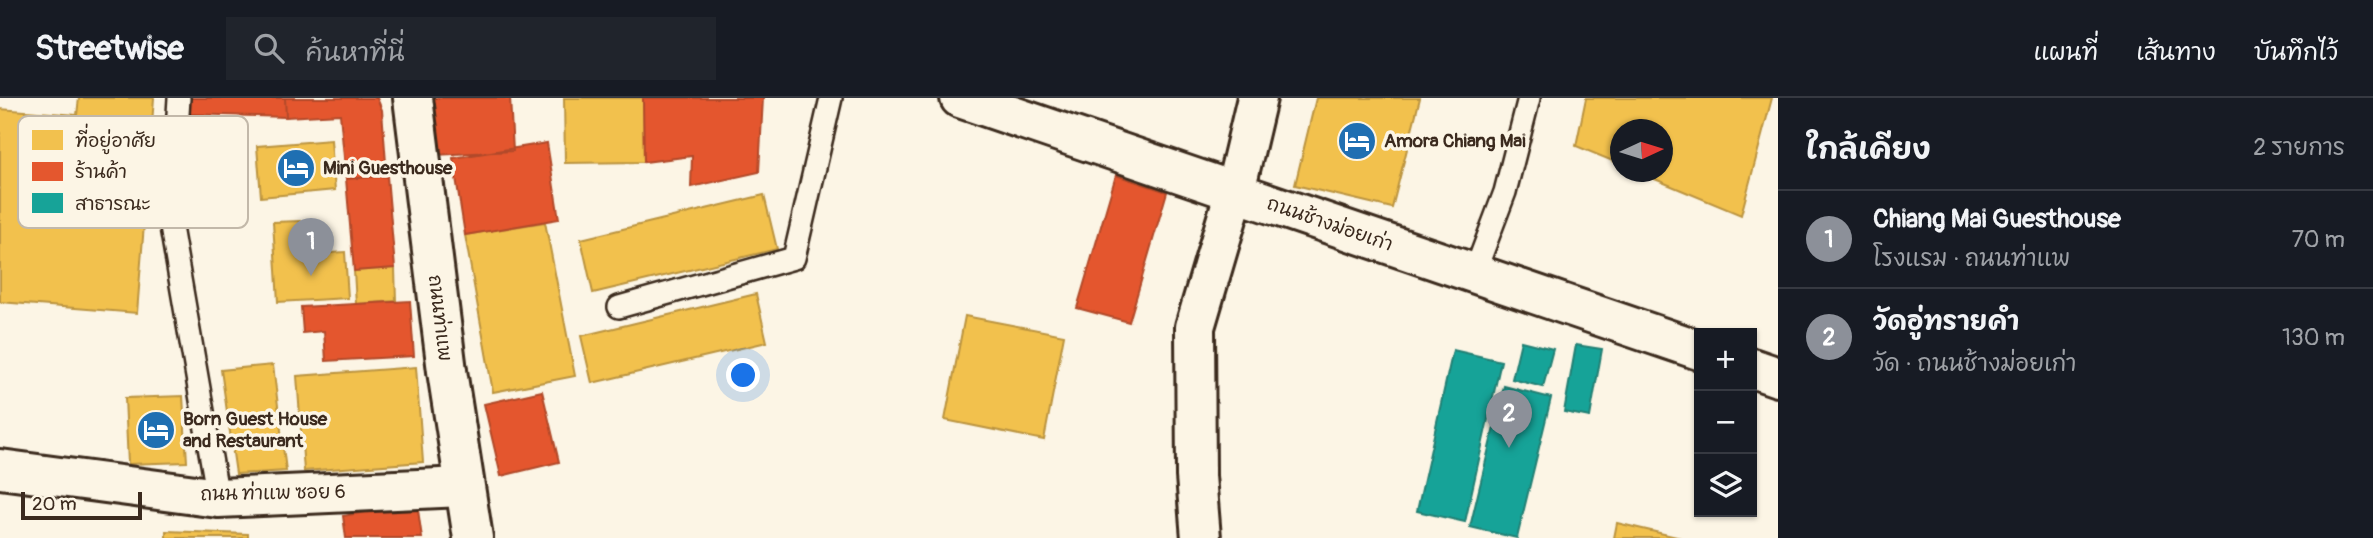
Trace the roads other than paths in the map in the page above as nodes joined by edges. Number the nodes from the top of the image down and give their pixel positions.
1 (179, 98) edge
2 (413, 98) edge
3 (831, 98) edge
4 (960, 98) edge
5 (1257, 98) edge
6 (1529, 98) edge
7 (178, 116) edge
8 (1235, 191) junction
9 (171, 228) edge
10 (1474, 274) junction
11 (619, 307) dead end
12 (1694, 348) edge
13 (1757, 370) edge
14 (1778, 377) edge
15 (0, 468) edge
16 (463, 487) junction
17 (218, 498) junction
18 (473, 538) edge
19 (1201, 538) edge

1 - 7 lane
2 - 16 street, ถนนท่าแพ
3 - 11 lane
4 - 8 street, ถนนช้างม่อยเก่า
5 - 8 street
6 - 10 lane
8 - 10 street, ถนนช้างม่อยเก่า
8 - 19 street
9 - 17 lane
10 - 12 street, ถนนช้างม่อยเก่า
13 - 14 street
15 - 17 street, ถนน ท่าแพ ซอย 6
16 - 17 street, ถนน ท่าแพ ซอย 6
16 - 18 street, ถนนท่าแพ

